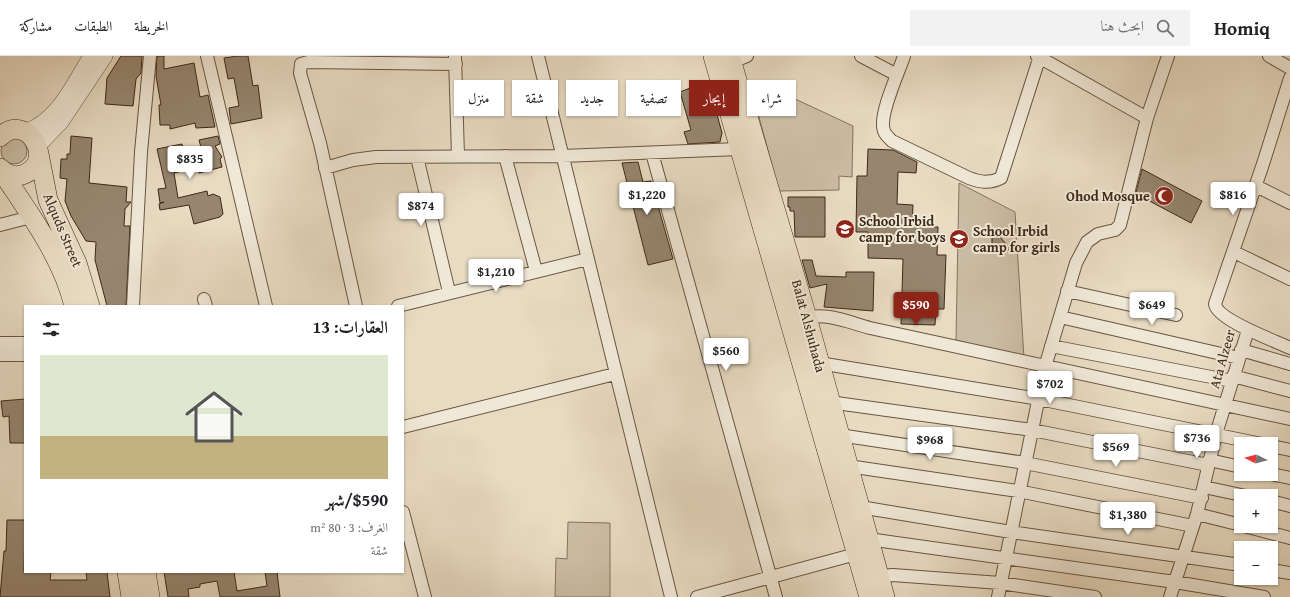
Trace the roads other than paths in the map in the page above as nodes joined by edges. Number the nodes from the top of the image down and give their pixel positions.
1 (91, 56) edge
2 (105, 56) edge
3 (150, 56) edge
4 (207, 56) edge
5 (538, 56) edge
6 (713, 56) edge
7 (861, 56) edge
8 (904, 56) edge
9 (1039, 56) edge
10 (1168, 56) edge
11 (1269, 56) edge
12 (737, 58) edge
13 (456, 60) edge
14 (1290, 68) edge
15 (898, 75) junction
16 (1290, 78) edge
17 (1147, 118) junction
18 (8, 132) edge
19 (739, 149) junction
20 (39, 150) junction
21 (652, 153) junction
22 (458, 156) junction
23 (505, 156) junction
24 (562, 156) junction
25 (417, 157) junction
26 (325, 168) junction
27 (0, 169) edge
28 (1256, 186) junction
29 (1290, 203) edge
30 (31, 217) junction
31 (0, 224) edge
32 (1234, 252) junction
33 (588, 259) junction
34 (536, 271) junction
35 (1290, 279) edge
36 (1067, 291) junction
37 (449, 292) junction
38 (77, 305) edge
39 (133, 305) edge
40 (266, 305) edge
41 (356, 305) edge
42 (402, 305) edge
43 (1176, 315) dead end
44 (1060, 317) junction
45 (807, 318) junction
46 (789, 324) junction
47 (1248, 330) junction
48 (0, 343) edge
49 (24, 343) edge
50 (1051, 346) junction
51 (1289, 346) edge
52 (1240, 354) junction
53 (0, 355) edge
54 (24, 355) edge
55 (819, 363) junction
56 (1290, 364) edge
57 (1045, 367) junction
58 (615, 374) junction
59 (1233, 378) junction
60 (1290, 391) edge
61 (1039, 399) junction
62 (829, 402) junction
63 (1225, 404) junction
64 (1290, 419) edge
65 (404, 427) edge
66 (1032, 430) junction
67 (1216, 434) junction
68 (839, 436) junction
69 (1234, 438) edge
70 (1278, 447) edge
71 (1290, 450) edge
72 (1209, 462) junction
73 (1025, 463) junction
74 (848, 466) junction
75 (1234, 466) edge
76 (1278, 475) edge
77 (1290, 478) edge
78 (1018, 491) junction
79 (1203, 492) junction
80 (1234, 495) edge
81 (1278, 503) edge
82 (860, 506) junction
83 (1290, 506) edge
84 (1198, 514) junction
85 (404, 516) edge
86 (1234, 523) edge
87 (1193, 526) junction
88 (1011, 532) junction
89 (1271, 533) edge
90 (1290, 538) edge
91 (868, 539) junction
92 (856, 554) junction
93 (1185, 556) junction
94 (1005, 558) junction
95 (1234, 564) edge
96 (1278, 571) edge
97 (127, 573) edge
98 (146, 573) edge
99 (1290, 573) edge
100 (878, 576) junction
101 (771, 578) junction
102 (1175, 582) junction
103 (1000, 583) junction
104 (131, 597) edge
105 (150, 597) edge
106 (426, 597) edge
107 (671, 597) edge
108 (697, 597) edge
109 (776, 597) edge
110 (869, 597) edge
111 (885, 597) edge
112 (892, 597) edge
113 (898, 597) edge
114 (998, 597) edge
115 (1095, 597) edge
116 (1170, 597) edge
117 (1264, 597) edge

1 - 18 street
2 - 20 street
3 - 39 street
4 - 40 street
5 - 24 street
6 - 19 main road
7 - 15 street
8 - 15 street
9 - 15 street
9 - 17 street
10 - 17 street
11 - 14 street
12 - 45 main road, Balat Alshuhada
13 - 22 street
13 - 26 street
16 - 28 street, Ata Alzeer
17 - 36 street
18 - 20 main road
19 - 21 street
19 - 46 main road
20 - 27 main road
20 - 38 main road, Alquds Street
21 - 24 street
21 - 101 street
22 - 23 street
22 - 25 street
23 - 24 street
23 - 34 street
24 - 33 street
25 - 26 street
25 - 37 street
26 - 41 street
27 - 30 main road, Alquds Street
28 - 29 street
28 - 32 street, Ata Alzeer
30 - 31 street
30 - 38 main road, Alquds Street
32 - 35 street
32 - 47 street, Ata Alzeer
33 - 34 street
33 - 58 street
34 - 37 street
36 - 43 street
36 - 44 street
37 - 42 street
44 - 50 street
44 - 52 street
45 - 46 street
45 - 55 main road, Balat Alshuhada
45 - 57 street
46 - 92 main road
47 - 51 street
47 - 52 street, Ata Alzeer
48 - 49 street
50 - 57 street
50 - 59 street
52 - 56 street
52 - 59 street, Ata Alzeer
53 - 54 street
55 - 61 street
55 - 62 main road, Balat Alshuhada
57 - 61 street
57 - 63 street
58 - 65 street
58 - 107 street
59 - 60 street
59 - 63 street, Ata Alzeer
61 - 66 street
61 - 67 street
62 - 66 street
62 - 68 main road, Balat Alshuhada
63 - 64 street
63 - 67 street, Ata Alzeer
66 - 72 street
66 - 73 street
67 - 69 street
67 - 72 street, Ata Alzeer
68 - 73 street
68 - 74 main road, Balat Alshuhada
70 - 71 street
72 - 75 street
72 - 79 street, Ata Alzeer
73 - 78 street
73 - 79 street
74 - 78 street
74 - 82 main road, Balat Alshuhada
76 - 77 street
78 - 87 street
78 - 88 street
79 - 80 street
79 - 84 street, Ata Alzeer
81 - 83 street
82 - 88 street
82 - 91 main road, Balat Alshuhada
84 - 86 street
84 - 87 street, Ata Alzeer
85 - 106 street
87 - 93 street, Ata Alzeer
88 - 93 street
88 - 94 street
89 - 90 street
91 - 94 street
91 - 100 main road, Balat Alshuhada
92 - 101 street
92 - 110 main road
93 - 95 street
93 - 102 street, Ata Alzeer
94 - 102 street
94 - 103 street
96 - 99 street
97 - 104 main road
98 - 105 main road
100 - 103 street
100 - 111 main road, Balat Alshuhada
101 - 108 street
101 - 109 street
102 - 116 street, Ata Alzeer
102 - 117 street
103 - 114 street
103 - 115 street
112 - 113 street

